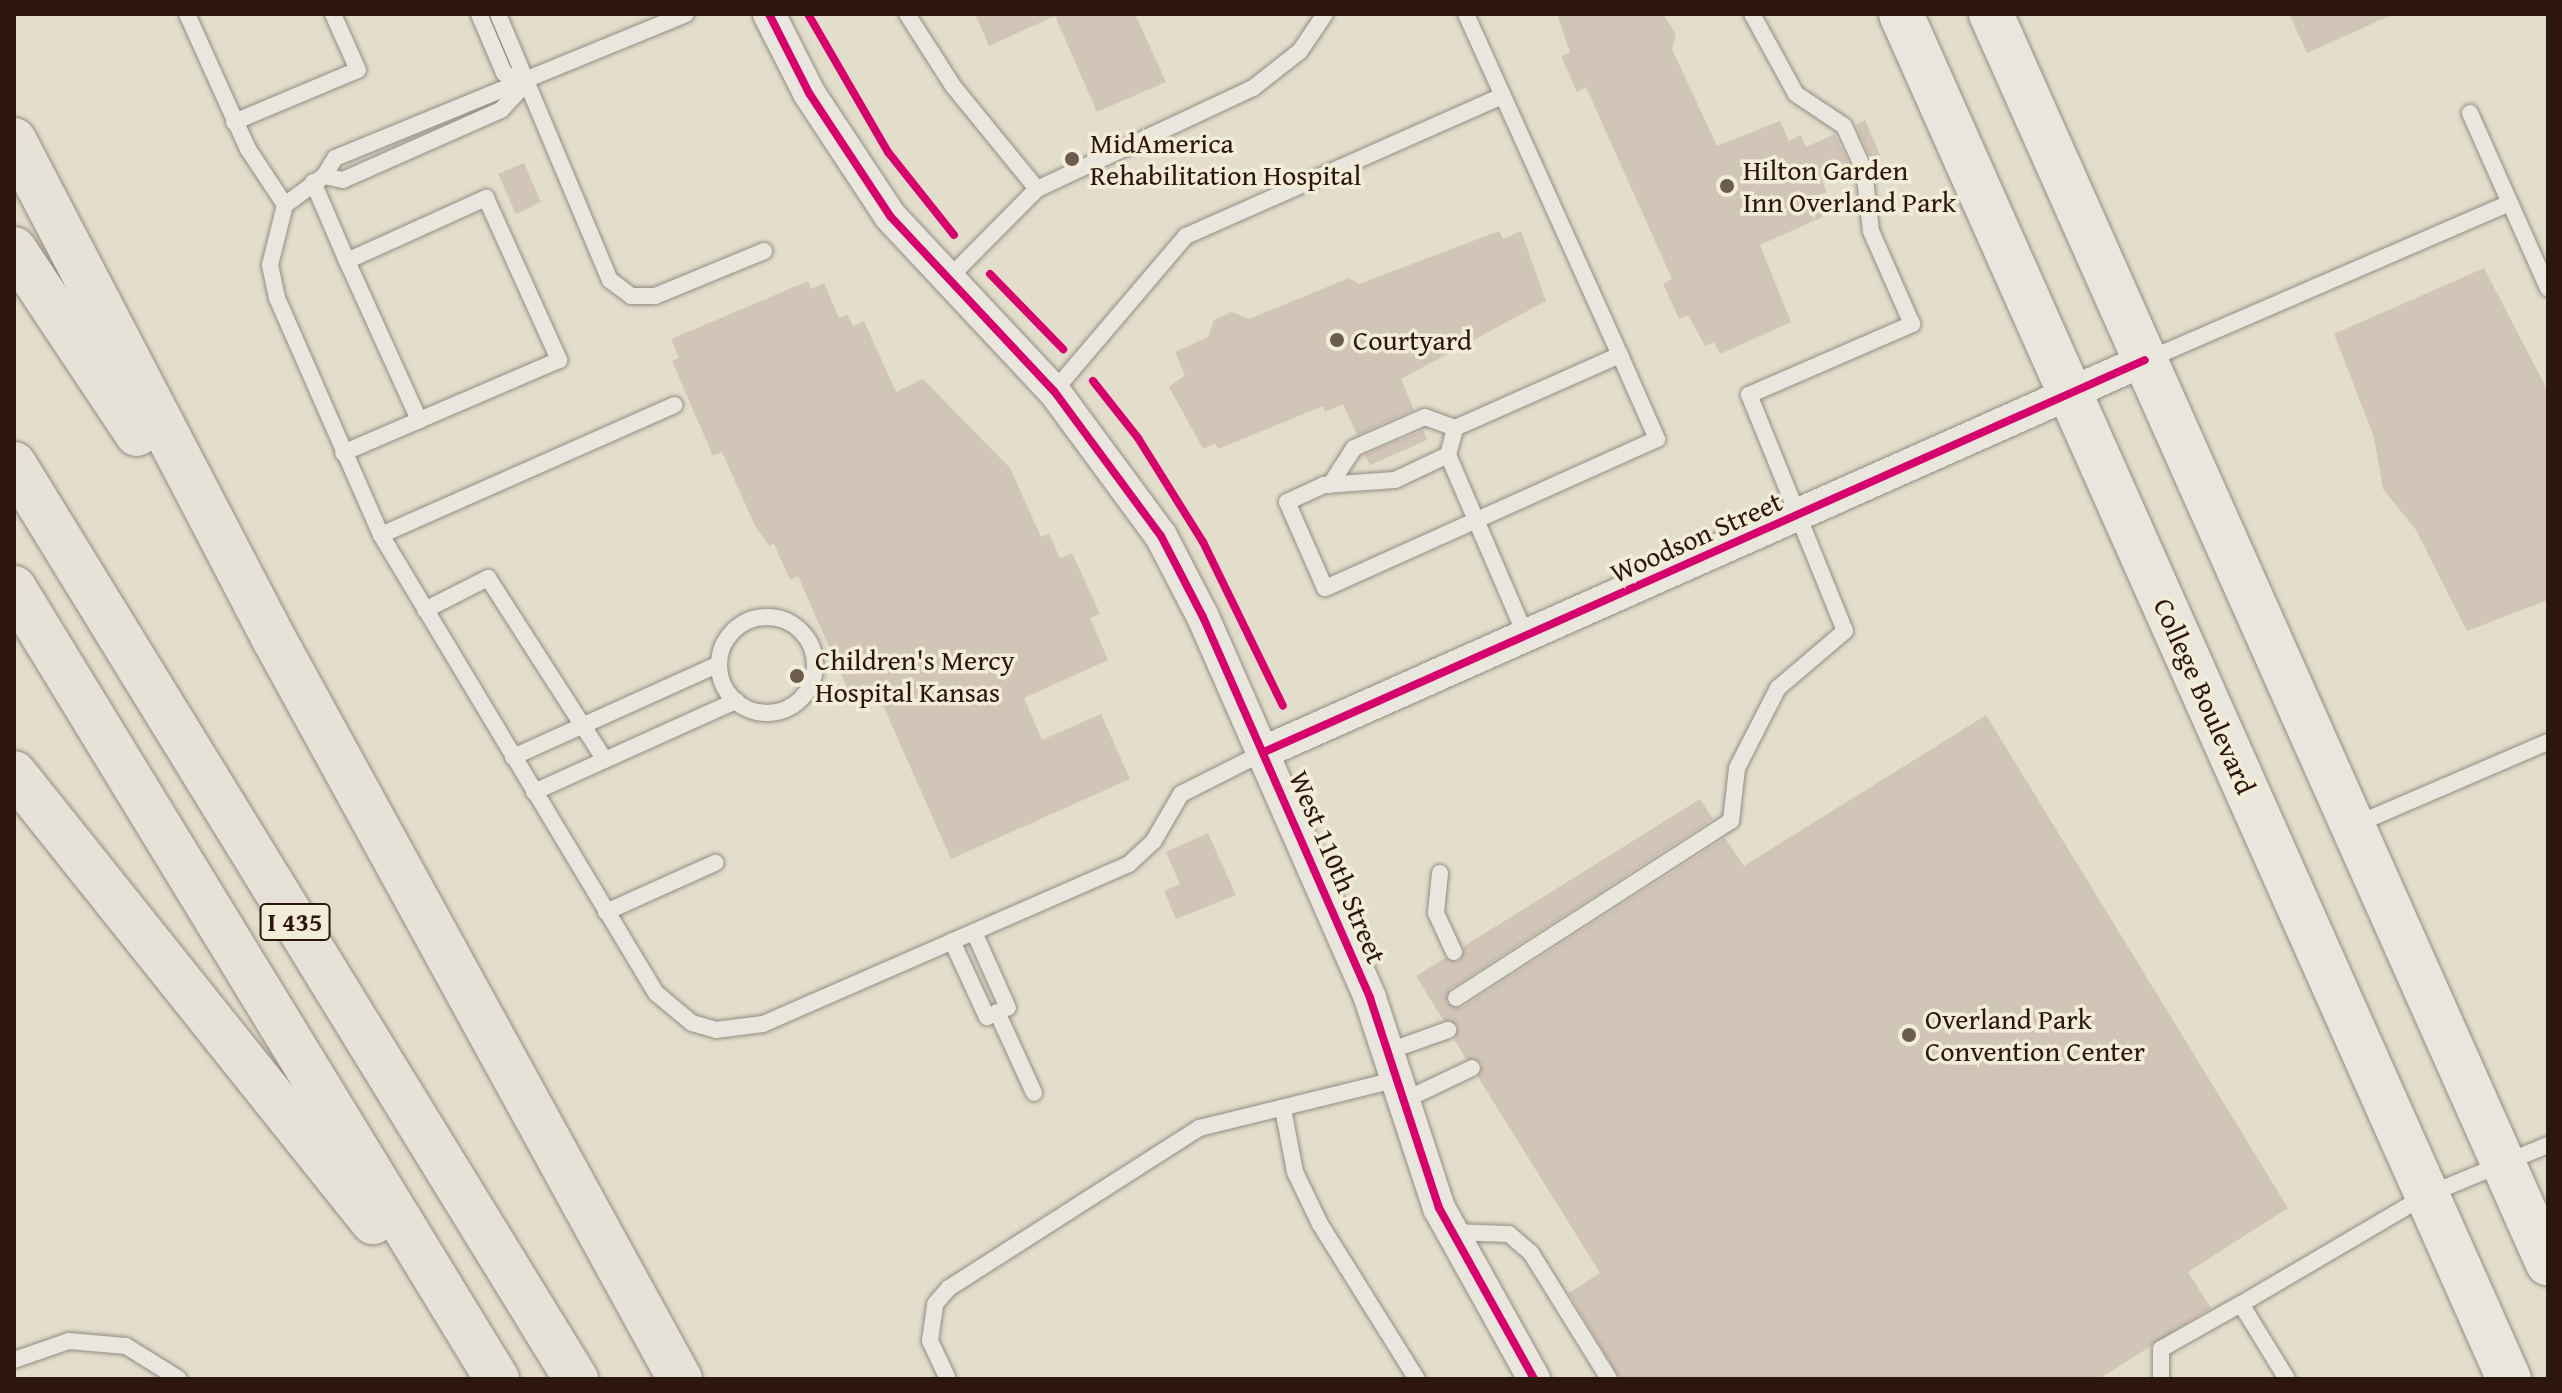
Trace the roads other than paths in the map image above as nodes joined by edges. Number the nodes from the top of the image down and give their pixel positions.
1 (187, 14) edge
2 (333, 14) edge
3 (479, 14) edge
4 (498, 14) edge
5 (686, 14) edge
6 (769, 14) edge
7 (907, 14) edge
8 (1325, 14) edge
9 (1466, 14) edge
10 (1752, 14) edge
11 (1901, 14) edge
12 (1991, 14) edge
13 (523, 86) junction
14 (1502, 96) junction
15 (2470, 113) dead end
16 (234, 122) junction
17 (14, 140) edge
18 (318, 179) junction
19 (1037, 189) junction
20 (2510, 203) junction
21 (285, 205) junction
22 (14, 249) edge
23 (764, 251) dead end
24 (347, 261) junction
25 (946, 281) junction
26 (2548, 288) edge
27 (1620, 355) junction
28 (2145, 360) junction
29 (1054, 391) junction
30 (2069, 391) junction
31 (675, 405) dead end
32 (419, 420) junction
33 (1455, 428) junction
34 (343, 453) junction
35 (1448, 455) junction
36 (14, 464) edge
37 (1330, 485) junction
38 (1802, 515) junction
39 (1477, 522) junction
40 (381, 535) junction
41 (14, 588) edge
42 (425, 610) junction
43 (1526, 636) junction
44 (274, 639) junction
45 (719, 664) junction
46 (736, 701) junction
47 (582, 725) junction
48 (2548, 742) edge
49 (1264, 752) junction
50 (513, 757) junction
51 (604, 759) junction
52 (14, 765) edge
53 (14, 773) edge
54 (534, 792) junction
55 (42, 807) junction
56 (2353, 826) junction
57 (715, 863) dead end
58 (1440, 873) dead end
59 (606, 912) junction
60 (974, 932) junction
61 (952, 941) junction
62 (1454, 952) dead end
63 (1456, 998) dead end
64 (998, 1012) junction
65 (1448, 1030) dead end
66 (1472, 1068) dead end
67 (1398, 1077) junction
68 (1034, 1093) dead end
69 (1283, 1109) junction
70 (2548, 1145) edge
71 (2503, 1162) junction
72 (2427, 1195) junction
73 (1450, 1232) junction
74 (2548, 1264) edge
75 (2241, 1304) junction
76 (14, 1360) edge
77 (495, 1375) edge
78 (179, 1379) edge
79 (576, 1379) edge
80 (680, 1379) edge
81 (948, 1379) edge
82 (1417, 1379) edge
83 (1534, 1379) edge
84 (1609, 1379) edge
85 (2161, 1379) edge
86 (2287, 1379) edge
87 (2509, 1379) edge

1 - 16 lane
2 - 16 lane
3 - 13 lane
4 - 13 lane
5 - 13 lane
6 - 25 street, West 110th Street
7 - 19 lane
8 - 19 lane
9 - 14 lane
10 - 38 lane
11 - 30 main road, College Boulevard
12 - 28 main road
13 - 18 lane
13 - 18 lane
13 - 23 lane
14 - 27 lane
14 - 29 lane
15 - 20 lane
16 - 21 lane
17 - 44 highway
18 - 21 lane
18 - 24 lane
19 - 25 lane
20 - 26 lane
20 - 28 lane
21 - 34 lane
22 - 44 highway
24 - 32 lane
24 - 32 lane
25 - 29 street, West 110th Street
27 - 33 lane
27 - 39 lane
28 - 30 street, Woodson Street
28 - 56 main road
29 - 49 street, West 110th Street
30 - 38 street, Woodson Street
30 - 72 main road, College Boulevard
31 - 40 lane
32 - 34 lane
33 - 35 lane
33 - 37 lane
34 - 40 lane
35 - 37 lane
35 - 39 lane
36 - 79 highway, I 435
37 - 39 lane
38 - 43 street, Woodson Street
38 - 63 lane
39 - 43 lane
40 - 42 lane
41 - 77 highway, I 435
42 - 47 lane
42 - 50 lane
43 - 49 street, Woodson Street
44 - 80 highway
45 - 46 lane
45 - 46 lane
45 - 47 lane
46 - 51 lane
47 - 50 lane
47 - 51 lane
48 - 56 lane
49 - 60 lane
49 - 67 street, West 110th Street
50 - 54 lane
51 - 54 lane
52 - 55 highway
53 - 55 highway
54 - 59 lane
55 - 77 highway
56 - 71 main road
57 - 59 lane
58 - 62 lane
59 - 61 lane
60 - 61 lane
60 - 64 lane
61 - 64 lane
64 - 68 lane
65 - 67 lane
66 - 67 lane
67 - 69 lane
67 - 73 street, West 110th Street
69 - 81 lane
69 - 82 lane
70 - 71 lane
71 - 72 lane
71 - 74 main road
72 - 75 lane
72 - 87 main road, College Boulevard
73 - 83 street, West 110th Street
73 - 84 lane
75 - 85 lane
75 - 86 lane
76 - 78 lane

